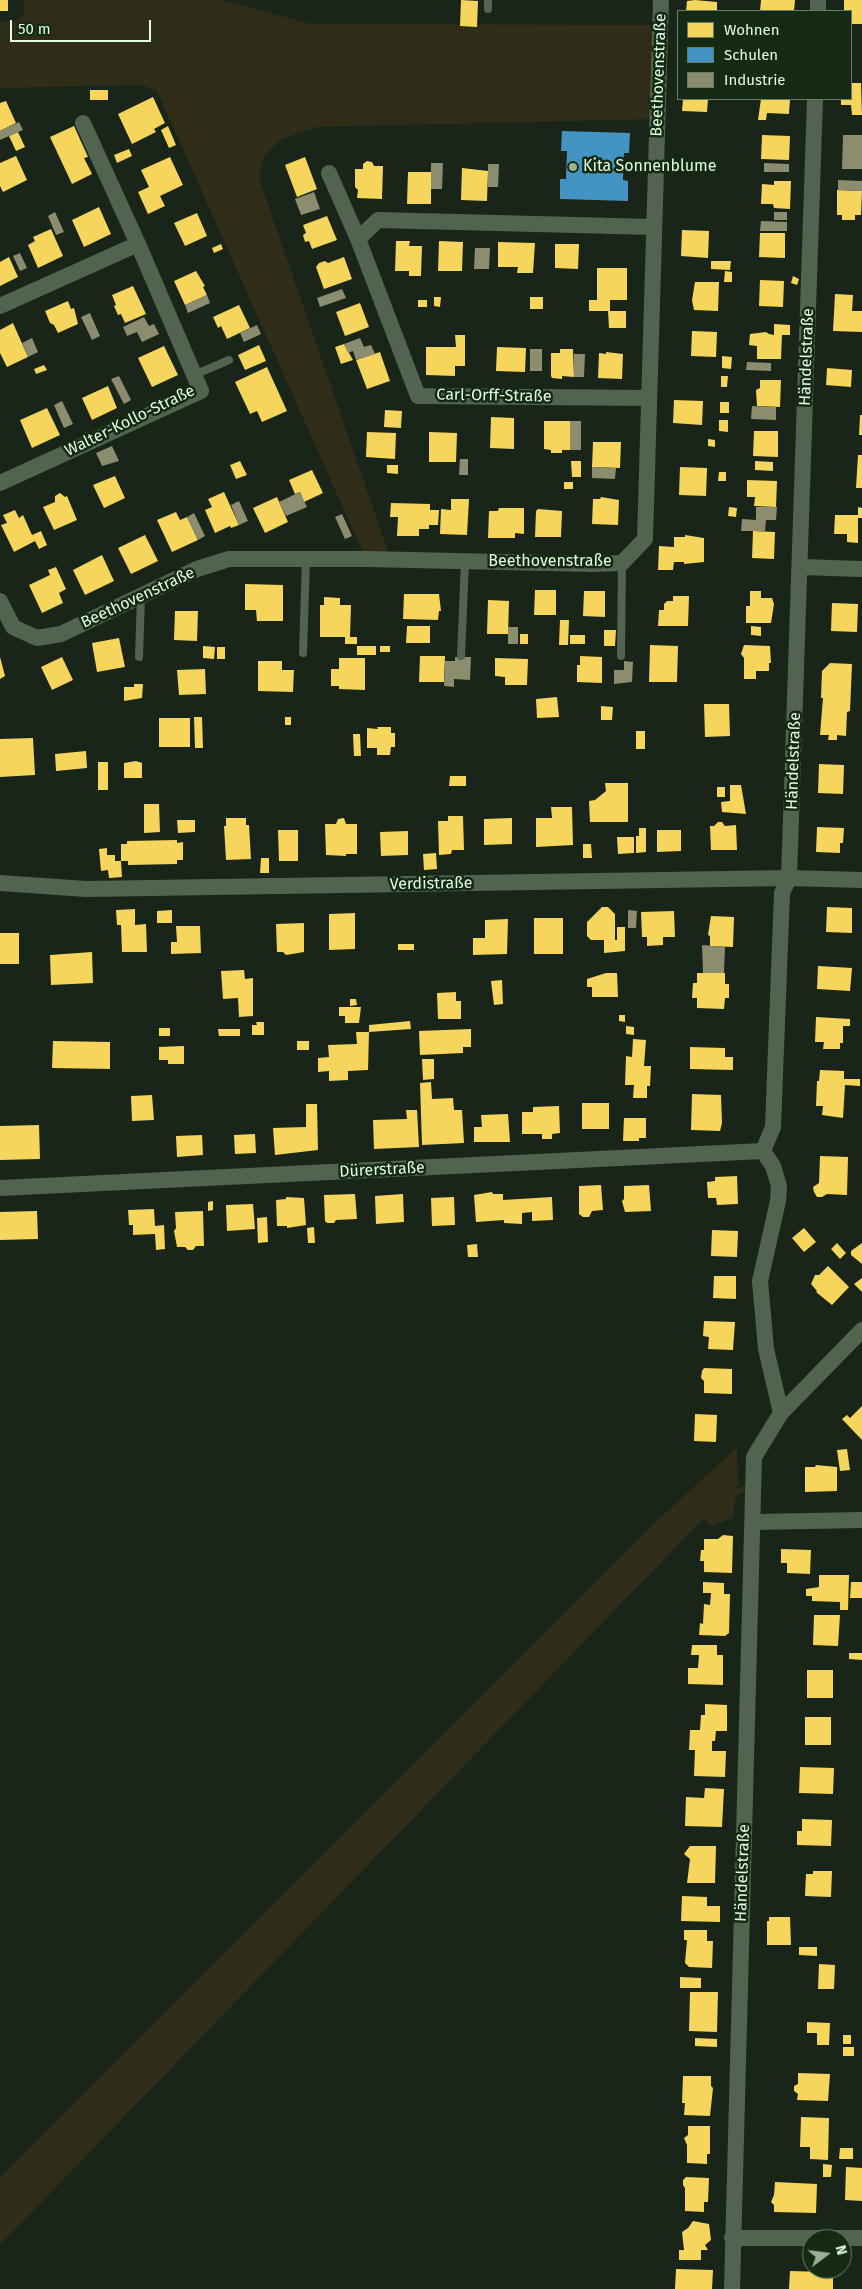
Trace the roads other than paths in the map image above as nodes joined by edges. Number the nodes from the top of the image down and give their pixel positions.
1 (488, 0) edge
2 (661, 0) edge
3 (488, 9) dead end
4 (815, 100) edge
5 (83, 123) dead end
6 (328, 172) dead end
7 (654, 226) junction
8 (358, 238) junction
9 (138, 244) junction
10 (0, 306) edge
11 (229, 360) dead end
12 (194, 375) junction
13 (649, 398) junction
14 (0, 483) edge
15 (306, 559) junction
16 (465, 562) junction
17 (622, 563) junction
18 (800, 567) junction
19 (862, 569) edge
20 (141, 596) junction
21 (0, 602) edge
22 (303, 653) dead end
23 (461, 656) dead end
24 (621, 656) dead end
25 (139, 657) dead end
26 (790, 878) junction
27 (862, 880) edge
28 (0, 883) edge
29 (763, 1151) junction
30 (0, 1188) edge
31 (862, 1330) edge
32 (781, 1413) junction
33 (862, 1520) edge
34 (754, 1522) junction
35 (732, 2238) junction
36 (862, 2238) edge
37 (732, 2289) edge

1 - 3 lane
2 - 7 street, Beethovenstraße
4 - 18 street, Händelstraße
5 - 9 street, Walter-Kollo-Straße
6 - 8 street, Carl-Orff-Straße
7 - 8 street
7 - 13 street, Beethovenstraße
8 - 13 street, Carl-Orff-Straße
9 - 10 street
9 - 12 street, Walter-Kollo-Straße
11 - 12 lane
12 - 14 street, Walter-Kollo-Straße
13 - 17 street, Beethovenstraße
15 - 16 street, Beethovenstraße
15 - 20 street, Beethovenstraße
15 - 22 lane
16 - 17 street, Beethovenstraße
16 - 23 lane
17 - 24 lane
18 - 19 street
18 - 26 street, Händelstraße
20 - 21 street, Beethovenstraße
20 - 25 lane
26 - 27 street, Verdistraße
26 - 28 street, Verdistraße
26 - 29 street, Händelstraße
29 - 30 street, Dürerstraße
29 - 32 street
31 - 32 street
32 - 34 street, Händelstraße
33 - 34 street
34 - 35 street, Händelstraße
35 - 36 street
35 - 37 street, Händelstraße

